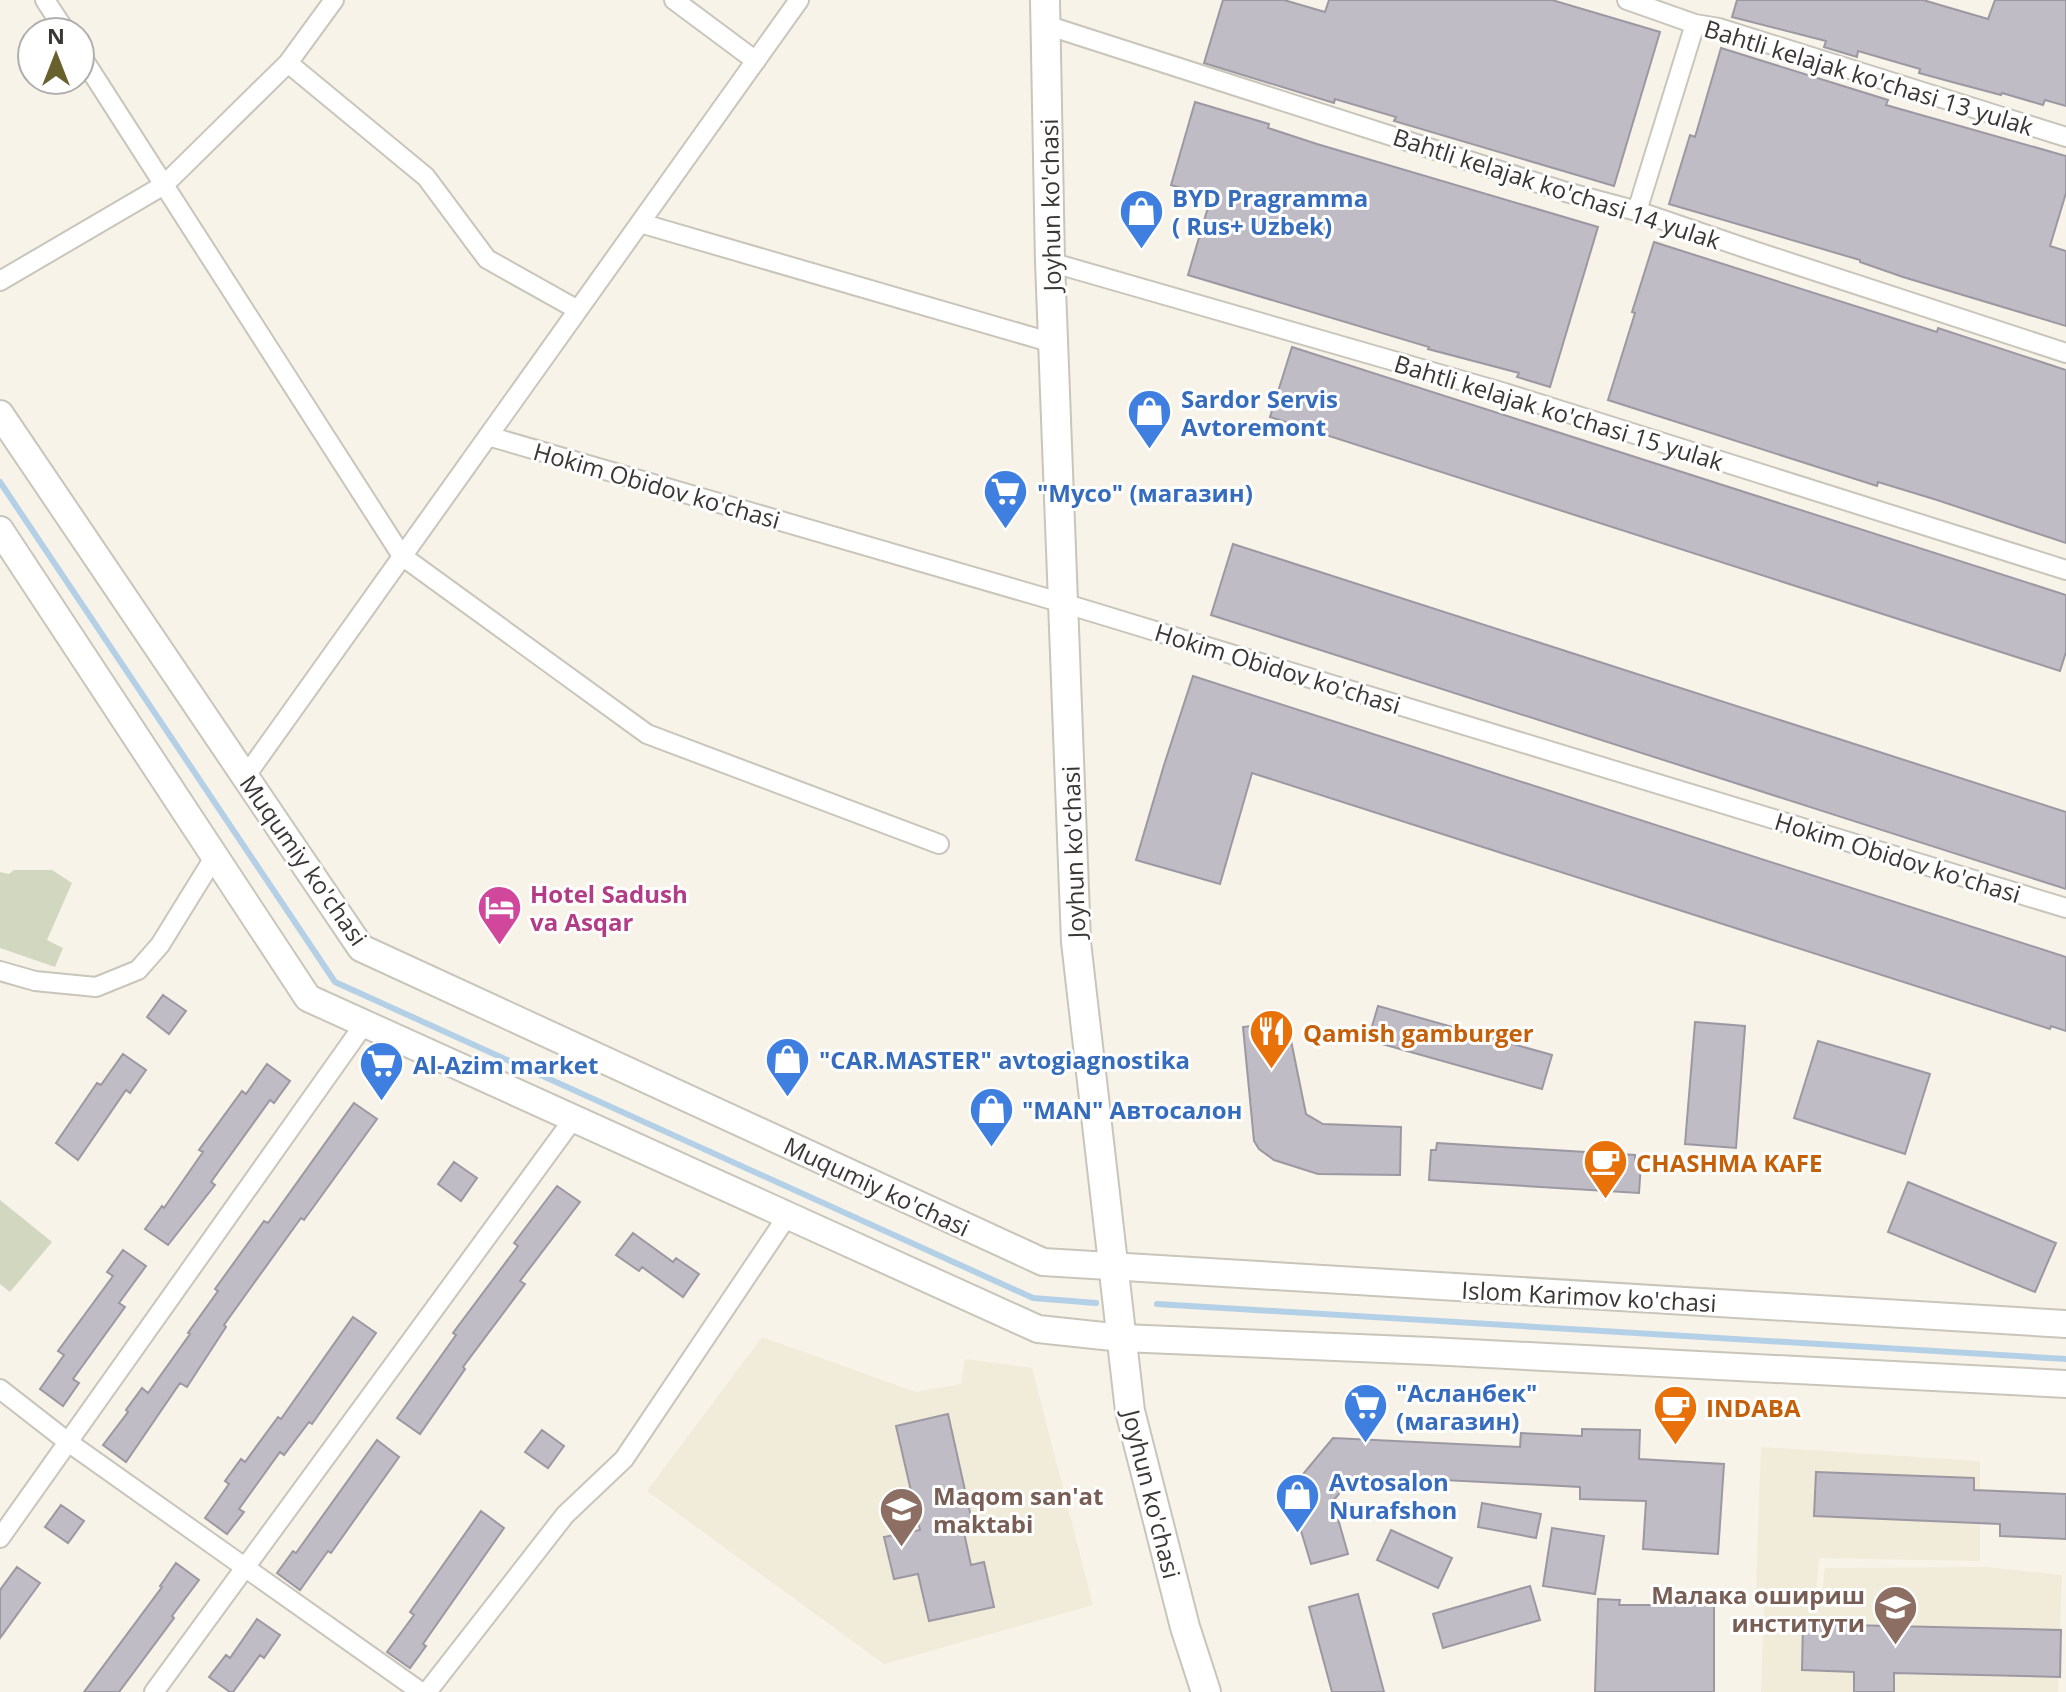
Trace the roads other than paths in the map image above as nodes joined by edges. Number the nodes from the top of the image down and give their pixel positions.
1 (334, 0) edge
2 (674, 0) edge
3 (799, 0) edge
4 (1627, 0) edge
5 (1046, 13) edge
6 (1695, 24) junction
7 (756, 61) junction
8 (288, 63) junction
9 (96, 79) edge
10 (2066, 137) edge
11 (164, 185) junction
12 (1637, 211) junction
13 (640, 223) junction
14 (1050, 262) junction
15 (0, 281) edge
16 (578, 310) junction
17 (1053, 343) junction
18 (2066, 353) edge
19 (0, 414) edge
20 (488, 436) junction
21 (0, 530) edge
22 (402, 556) junction
23 (2066, 570) edge
24 (1063, 603) junction
25 (245, 777) junction
26 (939, 844) dead end
27 (215, 856) junction
28 (2066, 908) edge
29 (0, 971) edge
30 (365, 1023) junction
31 (574, 1118) junction
32 (788, 1215) junction
33 (1112, 1268) junction
34 (2066, 1324) edge
35 (1122, 1338) junction
36 (2066, 1384) edge
37 (0, 1389) edge
38 (68, 1442) junction
39 (0, 1538) edge
40 (244, 1568) junction
41 (154, 1692) edge
42 (421, 1692) edge
43 (427, 1692) edge
44 (1206, 1692) edge

1 - 8 street
2 - 7 street
3 - 7 street
4 - 6 street, Bahtli kelajak ko'chasi 13 yulak
5 - 12 street, Bahtli kelajak ko'chasi 14 yulak
5 - 14 main road, Joyhun ko'chasi
6 - 10 street, Bahtli kelajak ko'chasi 13 yulak
6 - 12 street
7 - 13 street
8 - 11 street
8 - 16 street
9 - 11 street
11 - 15 street
11 - 22 street
12 - 18 street, Bahtli kelajak ko'chasi 14 yulak
13 - 16 street
13 - 17 street
14 - 17 main road, Joyhun ko'chasi
14 - 23 street, Bahtli kelajak ko'chasi 15 yulak
16 - 20 street
17 - 24 main road, Joyhun ko'chasi
19 - 25 main road, Muqumiy ko'chasi
20 - 22 street
20 - 24 street, Hokim Obidov ko'chasi
21 - 27 main road
22 - 25 street
22 - 26 street
24 - 28 street, Hokim Obidov ko'chasi
24 - 33 main road, Joyhun ko'chasi
25 - 33 main road, Muqumiy ko'chasi
27 - 29 street
27 - 30 main road
30 - 31 main road
30 - 38 street
31 - 32 main road
31 - 40 street
32 - 35 main road
32 - 43 street
33 - 34 main road, Islom Karimov ko'chasi
33 - 35 main road, Joyhun ko'chasi
35 - 36 main road
35 - 44 main road, Joyhun ko'chasi
37 - 38 street
38 - 39 street
38 - 40 street
40 - 41 street
40 - 42 street

